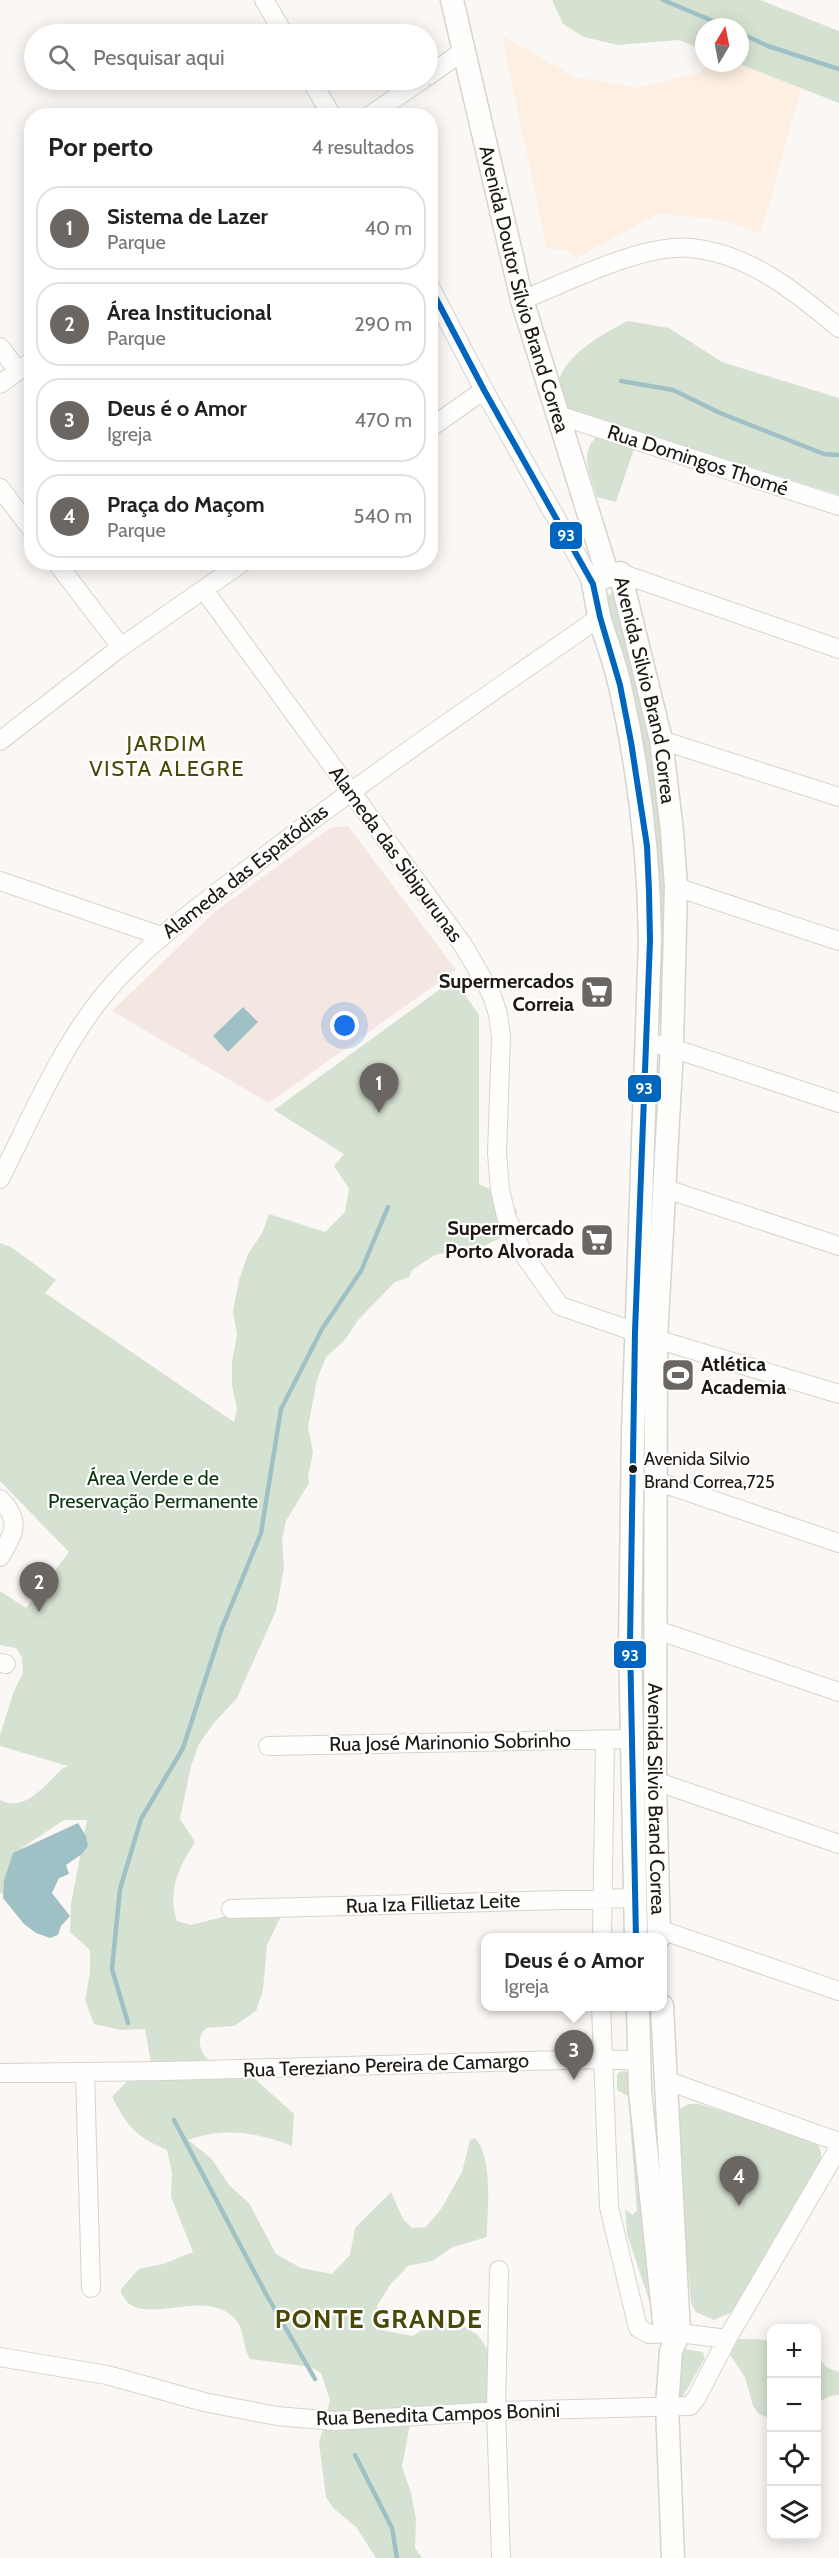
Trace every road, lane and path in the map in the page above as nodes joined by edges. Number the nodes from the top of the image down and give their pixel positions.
1 (264, 0) edge
2 (452, 0) edge
3 (278, 24) edge
4 (464, 51) junction
5 (438, 69) edge
6 (317, 90) edge
7 (407, 90) edge
8 (327, 108) edge
9 (381, 108) edge
10 (522, 300) junction
11 (438, 302) edge
12 (839, 328) edge
13 (0, 347) edge
14 (24, 365) edge
15 (24, 367) edge
16 (0, 384) edge
17 (484, 390) junction
18 (558, 415) junction
19 (438, 422) edge
20 (0, 488) edge
21 (839, 506) edge
22 (24, 520) edge
23 (62, 570) edge
24 (232, 570) edge
25 (607, 578) junction
26 (204, 590) junction
27 (600, 617) junction
28 (121, 647) junction
29 (839, 649) edge
30 (661, 740) junction
31 (0, 741) edge
32 (350, 790) junction
33 (839, 797) edge
34 (0, 881) edge
35 (676, 887) junction
36 (161, 936) junction
37 (839, 941) edge
38 (646, 1042) junction
39 (672, 1048) junction
40 (839, 1103) edge
41 (0, 1179) edge
42 (663, 1188) junction
43 (839, 1246) edge
44 (646, 1335) junction
45 (839, 1394) edge
46 (656, 1481) junction
47 (0, 1499) edge
48 (839, 1543) edge
49 (0, 1557) edge
50 (654, 1629) junction
51 (839, 1692) edge
52 (632, 1739) junction
53 (605, 1740) junction
54 (268, 1746) dead end
55 (655, 1781) junction
56 (839, 1844) edge
57 (634, 1898) junction
58 (602, 1899) junction
59 (231, 1909) dead end
60 (602, 1933) edge
61 (636, 1933) edge
62 (659, 1933) edge
63 (667, 1936) edge
64 (839, 1991) edge
65 (601, 2011) edge
66 (638, 2011) edge
67 (662, 2011) edge
68 (603, 2059) junction
69 (640, 2061) junction
70 (85, 2072) junction
71 (0, 2073) edge
72 (665, 2080) junction
73 (839, 2145) edge
74 (499, 2270) dead end
75 (91, 2288) dead end
76 (672, 2339) junction
77 (728, 2339) junction
78 (0, 2357) edge
79 (667, 2406) junction
80 (496, 2411) junction
81 (501, 2558) edge
82 (673, 2558) edge

1 - 3 street
2 - 4 main road, Avenida Doutor Sílvio Brand Correa
4 - 5 street
4 - 10 main road, Avenida Doutor Sílvio Brand Correa
6 - 8 street
7 - 9 street
10 - 12 street
10 - 18 main road, Avenida Doutor Sílvio Brand Correa
11 - 17 street
13 - 14 street
15 - 16 street
17 - 19 street
17 - 25 street
18 - 21 street, Rua Domingos Thomé
18 - 25 main road, Avenida Doutor Sílvio Brand Correa
20 - 22 street
23 - 28 street
24 - 26 street
25 - 27 main road, Avenida Silvio Brand Correa
25 - 29 street
25 - 30 main road, Avenida Silvio Brand Correa
26 - 28 street
26 - 32 street, Alameda das Sibipurunas
27 - 32 street, Alameda das Espatódias
27 - 38 main road, Avenida Silvio Brand Correa
28 - 31 street
30 - 33 street
30 - 35 main road, Avenida Silvio Brand Correa
32 - 36 street, Alameda das Espatódias
32 - 44 street, Alameda das Sibipurunas
34 - 36 street
35 - 37 street
35 - 39 main road, Avenida Silvio Brand Correa
36 - 41 street, Alameda das Espatódias
38 - 39 street
38 - 44 main road, Avenida Silvio Brand Correa
39 - 40 street
39 - 42 main road, Avenida Silvio Brand Correa
42 - 43 street
42 - 44 main road, Avenida Silvio Brand Correa
44 - 45 street, Alameda das Sibipurunas
44 - 46 main road, Avenida Silvio Brand Correa
44 - 52 main road, Avenida Silvio Brand Correa
46 - 48 street
46 - 50 main road, Avenida Silvio Brand Correa
47 - 49 street
50 - 51 street
50 - 55 main road, Avenida Silvio Brand Correa
52 - 53 street, Rua José Marinonio Sobrinho
52 - 57 main road, Avenida Silvio Brand Correa
53 - 54 street, Rua José Marinonio Sobrinho
53 - 58 street
55 - 56 street
55 - 62 main road, Avenida Silvio Brand Correa
57 - 58 street, Rua Iza Fillietaz Leite
57 - 61 main road, Avenida Silvio Brand Correa
58 - 59 street, Rua Iza Fillietaz Leite
58 - 60 street
63 - 64 street
65 - 68 street
66 - 69 main road
67 - 72 main road
68 - 69 street, Rua Tereziano Pereira de Camargo
68 - 70 street, Rua Tereziano Pereira de Camargo
68 - 76 street
69 - 76 main road
70 - 71 street, Rua Tereziano Pereira de Camargo
70 - 75 street
72 - 73 street
72 - 76 main road
73 - 77 street
74 - 80 street
76 - 77 street
76 - 79 main road
77 - 79 street, Rua Benedita Campos Bonini
78 - 80 street, Rua Benedita Campos Bonini
79 - 80 street, Rua Benedita Campos Bonini
79 - 82 main road
80 - 81 street

